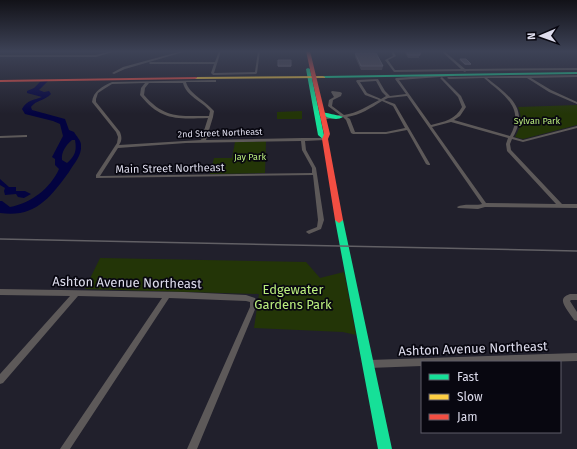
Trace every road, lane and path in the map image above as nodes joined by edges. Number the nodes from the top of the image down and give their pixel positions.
1 (116, 72) edge
2 (212, 72) edge
3 (256, 72) edge
4 (311, 72) edge
5 (517, 72) edge
6 (113, 73) dead end
7 (575, 73) edge
8 (454, 75) junction
9 (312, 76) junction
10 (527, 77) junction
11 (202, 78) junction
12 (485, 78) junction
13 (0, 80) edge
14 (215, 81) dead end
15 (228, 81) dead end
16 (577, 81) edge
17 (148, 82) junction
18 (184, 82) junction
19 (408, 95) junction
20 (336, 97) dead end
21 (389, 97) junction
22 (381, 100) junction
23 (577, 103) edge
24 (211, 117) junction
25 (321, 117) junction
26 (343, 117) junction
27 (450, 120) junction
28 (431, 126) junction
29 (577, 127) edge
30 (408, 129) junction
31 (26, 136) dead end
32 (0, 137) edge
33 (510, 138) junction
34 (303, 139) junction
35 (325, 139) junction
36 (203, 142) junction
37 (116, 146) junction
38 (428, 164) dead end
39 (315, 174) junction
40 (485, 204) junction
41 (560, 205) junction
42 (577, 206) edge
43 (460, 207) dead end
44 (308, 232) dead end
45 (0, 292) edge
46 (77, 293) junction
47 (167, 295) junction
48 (577, 298) edge
49 (577, 318) edge
50 (577, 357) edge
51 (458, 361) edge
52 (421, 362) edge
53 (369, 364) junction
54 (0, 380) edge
55 (65, 449) edge
56 (192, 449) edge
57 (385, 449) edge

1 - 6 street
2 - 3 street
4 - 9 main road
5 - 7 street
7 - 8 main road
7 - 9 main road
7 - 10 street
7 - 16 street
8 - 9 main road
8 - 19 street
9 - 11 main road
9 - 13 main road
9 - 25 main road
10 - 12 street
10 - 23 street
11 - 13 main road
11 - 15 main road
12 - 27 street
12 - 33 street
14 - 18 street
17 - 18 street
17 - 24 street
17 - 37 street
18 - 24 street
19 - 21 street
19 - 28 street
20 - 26 street
21 - 22 street
21 - 22 street
22 - 26 street
22 - 30 street
24 - 36 street
25 - 26 main road
25 - 35 main road
26 - 30 street
27 - 28 street
27 - 33 street
28 - 40 street
29 - 33 street
30 - 38 street
31 - 32 street
33 - 41 street
34 - 35 street, 2nd Street Northeast
34 - 36 street, 2nd Street Northeast
34 - 39 street
35 - 53 main road
36 - 37 street, 2nd Street Northeast
37 - 39 street, Main Street Northeast
39 - 44 street
40 - 41 street
40 - 43 street
41 - 42 street
45 - 46 street, Ashton Avenue Northeast
46 - 47 street, Ashton Avenue Northeast
46 - 54 street
47 - 55 street
47 - 56 street, Ashton Avenue Northeast
48 - 49 street
50 - 51 street, Ashton Avenue Northeast
52 - 53 street, Ashton Avenue Northeast
53 - 57 main road

